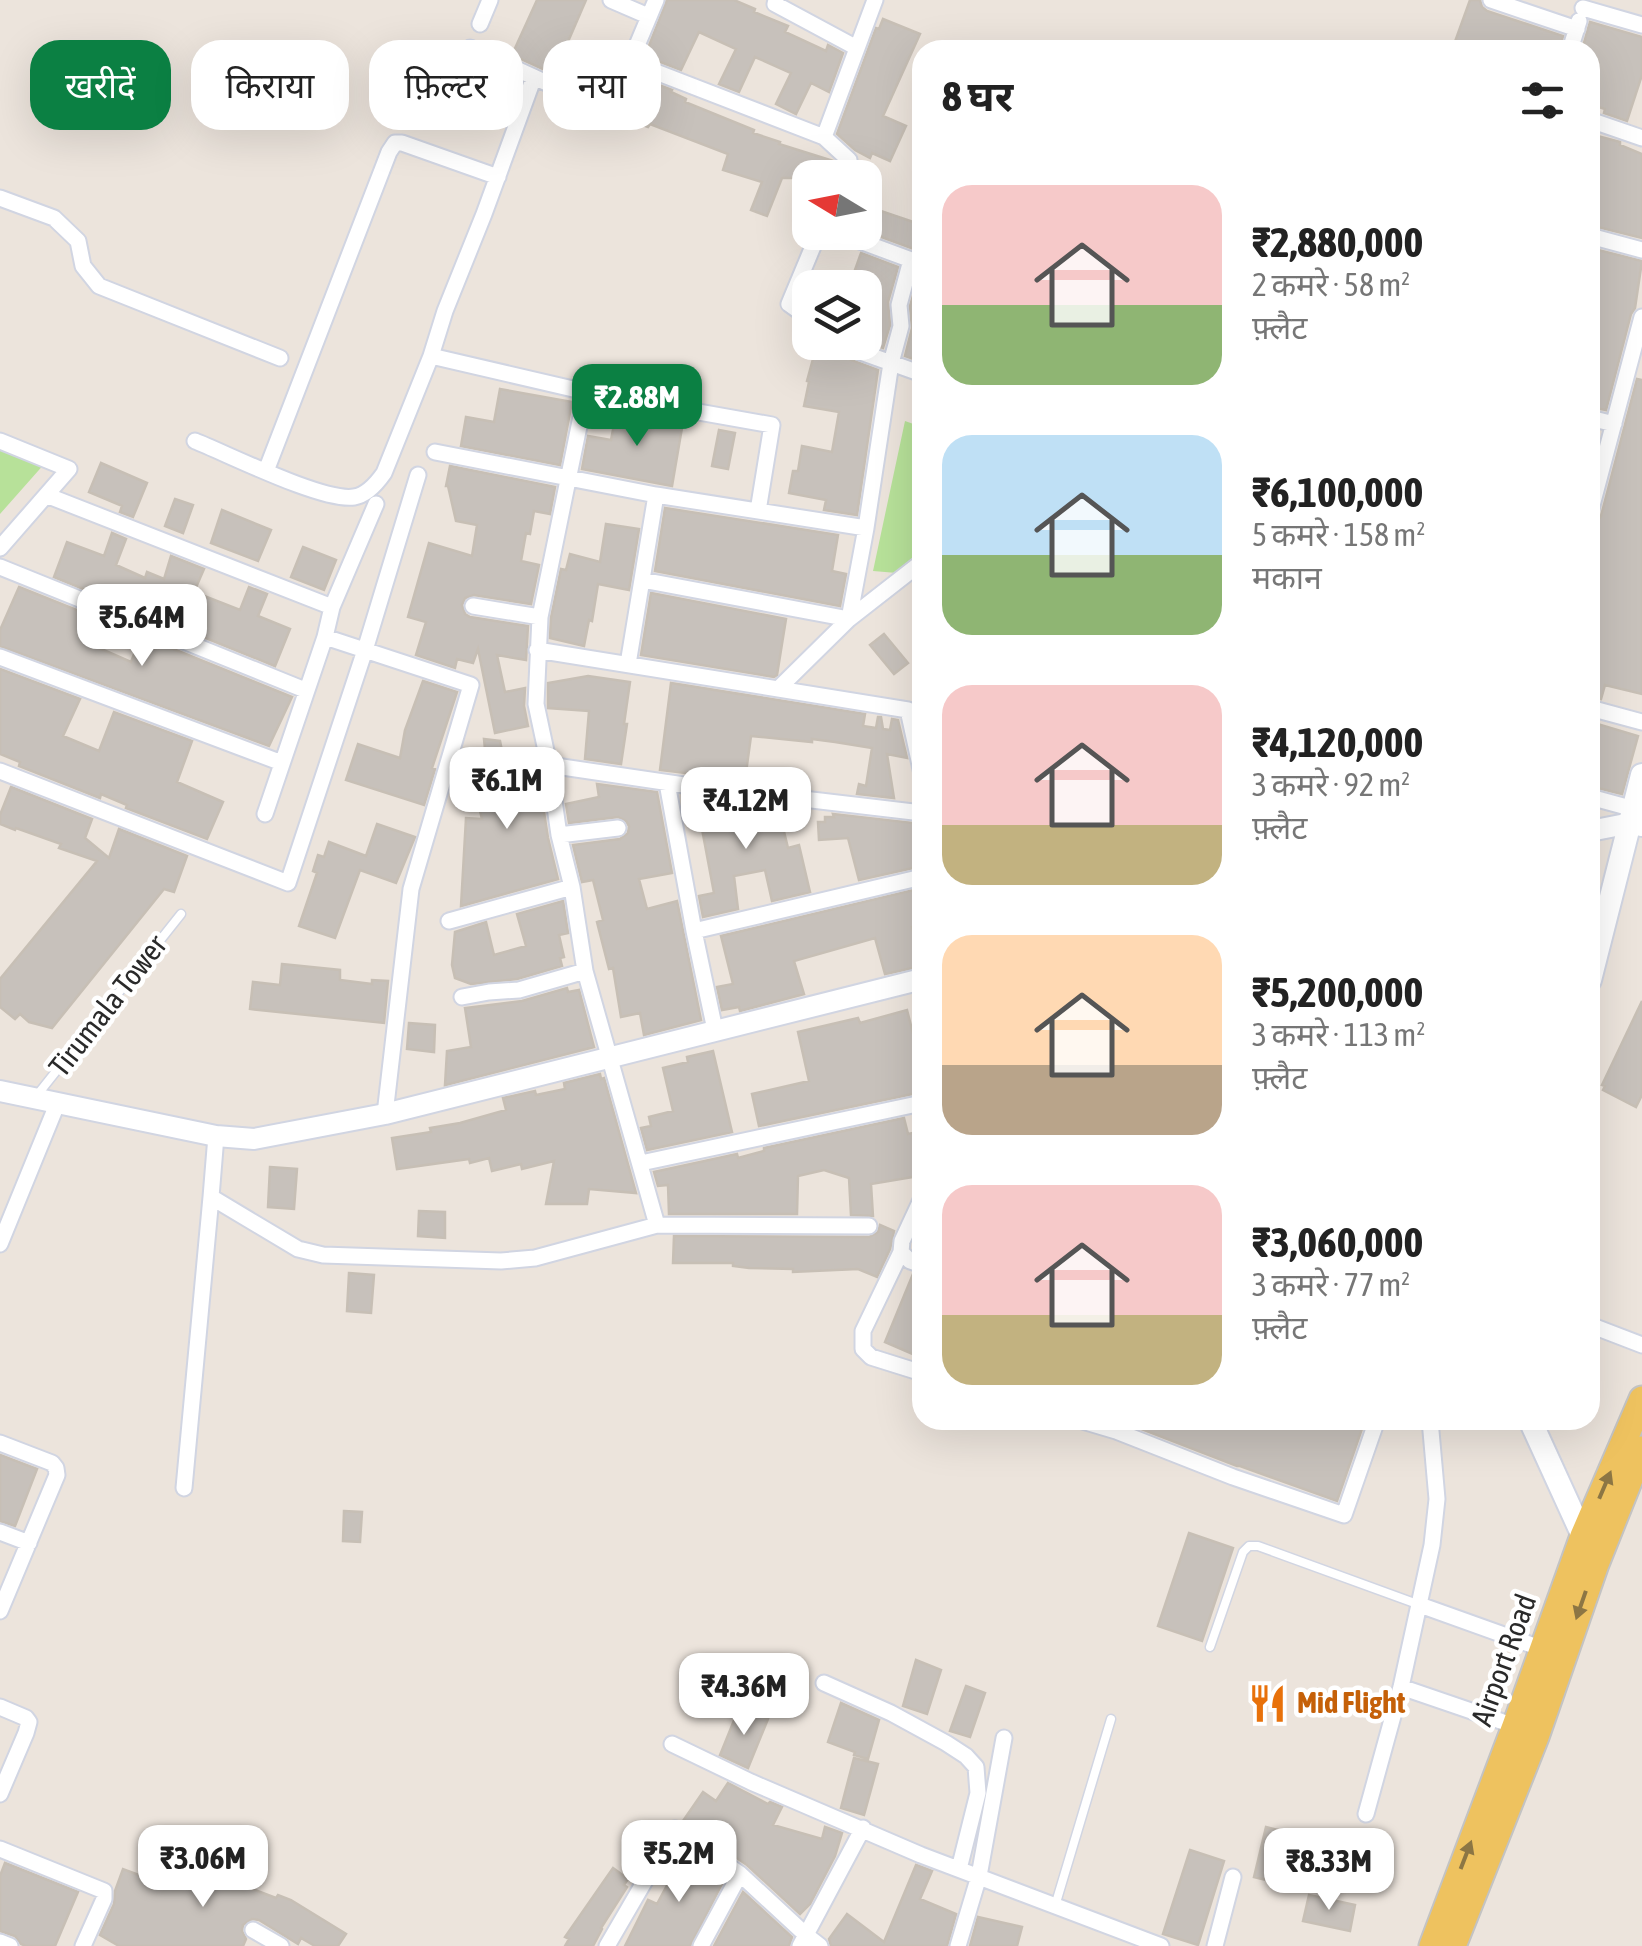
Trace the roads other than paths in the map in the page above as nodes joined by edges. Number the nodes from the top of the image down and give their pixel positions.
1 (490, 0) edge
2 (611, 0) edge
3 (875, 0) edge
4 (1491, 0) edge
5 (772, 1) edge
6 (1584, 4) edge
7 (652, 8) edge
8 (480, 24) dead end
9 (1642, 25) edge
10 (1577, 29) junction
11 (639, 40) edge
12 (1573, 40) edge
13 (857, 48) junction
14 (523, 72) edge
15 (661, 74) edge
16 (534, 77) junction
17 (543, 81) edge
18 (1600, 123) edge
19 (824, 137) junction
20 (1642, 138) edge
21 (850, 160) edge
22 (498, 178) junction
23 (0, 198) edge
24 (1600, 239) edge
25 (882, 249) edge
26 (1642, 250) edge
27 (912, 260) edge
28 (912, 274) edge
29 (1642, 317) edge
30 (431, 356) junction
31 (280, 358) dead end
32 (882, 360) edge
33 (891, 363) junction
34 (912, 370) edge
35 (586, 392) junction
36 (1600, 420) edge
37 (1614, 424) junction
38 (0, 441) edge
39 (195, 441) dead end
40 (435, 452) dead end
41 (266, 471) junction
42 (418, 475) dead end
43 (1600, 476) edge
44 (568, 477) junction
45 (46, 495) junction
46 (656, 495) junction
47 (376, 504) dead end
48 (758, 511) junction
49 (866, 528) junction
50 (0, 548) edge
51 (0, 567) edge
52 (912, 570) edge
53 (642, 580) junction
54 (473, 606) dead end
55 (332, 607) junction
56 (540, 617) junction
57 (849, 619) junction
58 (325, 637) junction
59 (366, 650) junction
60 (537, 650) junction
61 (0, 657) edge
62 (628, 664) junction
63 (778, 688) junction
64 (305, 690) junction
65 (912, 707) edge
66 (908, 710) junction
67 (1600, 711) edge
68 (1642, 722) edge
69 (912, 728) edge
70 (282, 763) junction
71 (549, 765) junction
72 (0, 772) edge
73 (1642, 775) edge
74 (667, 783) junction
75 (1600, 803) edge
76 (912, 812) edge
77 (265, 814) dead end
78 (1636, 819) edge
79 (618, 828) dead end
80 (1600, 828) edge
81 (559, 835) junction
82 (912, 879) edge
83 (572, 887) junction
84 (181, 914) dead end
85 (449, 922) dead end
86 (694, 931) junction
87 (1600, 945) edge
88 (584, 971) junction
89 (912, 981) edge
90 (462, 997) dead end
91 (715, 1030) junction
92 (610, 1056) junction
93 (0, 1091) edge
94 (35, 1098) junction
95 (58, 1102) junction
96 (912, 1105) edge
97 (385, 1114) junction
98 (216, 1136) junction
99 (640, 1163) junction
100 (211, 1197) junction
101 (912, 1219) edge
102 (657, 1225) junction
103 (869, 1226) dead end
104 (0, 1244) edge
105 (901, 1252) junction
106 (912, 1262) edge
107 (1600, 1329) edge
108 (1642, 1345) edge
109 (912, 1370) edge
110 (1642, 1399) edge
111 (1128, 1430) edge
112 (1373, 1430) edge
113 (1431, 1430) edge
114 (1535, 1430) edge
115 (0, 1443) edge
116 (1642, 1449) edge
117 (184, 1488) dead end
118 (0, 1532) edge
119 (1583, 1536) junction
120 (29, 1544) junction
121 (1596, 1564) junction
122 (8, 1574) edge
123 (1420, 1606) junction
124 (0, 1611) edge
125 (1210, 1646) dead end
126 (1542, 1649) junction
127 (824, 1683) dead end
128 (1401, 1686) junction
129 (0, 1707) edge
130 (1111, 1719) dead end
131 (1515, 1726) junction
132 (1004, 1738) dead end
133 (672, 1744) dead end
134 (1, 1788) edge
135 (1366, 1814) dead end
136 (862, 1828) junction
137 (0, 1848) edge
138 (959, 1869) junction
139 (740, 1874) junction
140 (979, 1876) junction
141 (1234, 1877) dead end
142 (1055, 1906) junction
143 (253, 1930) dead end
144 (803, 1941) edge
145 (0, 1942) edge
146 (10, 1946) edge
147 (84, 1946) edge
148 (281, 1946) edge
149 (607, 1946) edge
150 (701, 1946) edge
151 (820, 1946) edge
152 (958, 1946) edge
153 (1161, 1946) edge
154 (1215, 1946) edge
155 (1432, 1946) edge
156 (1453, 1946) edge

1 - 8 street
2 - 7 street
3 - 13 street
4 - 10 street
5 - 13 street
6 - 9 street
6 - 10 street
7 - 11 street
10 - 12 street
13 - 19 street
14 - 16 street
15 - 19 street
16 - 17 street
16 - 22 street
18 - 20 street
19 - 21 street
22 - 30 street
22 - 41 street
23 - 31 street
24 - 26 street
25 - 27 street
28 - 33 street
29 - 37 street
30 - 35 street
30 - 41 street
32 - 33 street
33 - 34 street
33 - 49 street
35 - 44 street
35 - 48 street
36 - 37 street
37 - 43 street
38 - 45 street
39 - 41 street
40 - 44 street
42 - 59 street
44 - 46 street
44 - 56 street
45 - 50 street
45 - 55 street
46 - 48 street
46 - 53 street
47 - 55 street
48 - 49 street
49 - 57 street
51 - 64 street
52 - 57 street
53 - 57 street
53 - 62 street
54 - 56 street
55 - 58 street
56 - 60 street
57 - 63 street
58 - 59 street
58 - 64 street
59 - 72 street
59 - 97 street
60 - 62 street
60 - 71 street
61 - 70 street
62 - 63 street
63 - 66 street
64 - 70 street
65 - 66 street
66 - 69 street
67 - 68 street
70 - 77 street
71 - 74 street
71 - 81 street
73 - 78 main road
74 - 76 street
74 - 86 street
75 - 78 street
78 - 80 street
78 - 87 main road
79 - 81 street
81 - 83 street
82 - 86 street
83 - 85 street
83 - 88 street
84 - 94 lane, Tirumala Tower
86 - 91 street
88 - 90 street
88 - 92 street
89 - 91 street
91 - 92 street
92 - 97 street
92 - 99 street
93 - 94 street
94 - 95 street
95 - 98 street
95 - 104 street
96 - 99 street
97 - 98 street
98 - 100 street
99 - 102 street
100 - 102 street
100 - 117 street
101 - 105 street
102 - 103 street
105 - 106 street
105 - 109 street
107 - 108 street
119 -> 110 main road, Airport Road
111 - 112 street
113 - 123 street
114 - 119 main road
115 - 120 street
116 - 121 main road, Airport Road
118 - 120 street
119 - 121 main road
119 - 126 main road, Airport Road
120 - 122 street
121 -> 156 main road, Airport Road
122 - 124 street
123 - 125 lane
123 - 126 street
123 - 128 street
126 - 131 main road, Airport Road
127 - 138 street
128 - 131 street
128 - 135 street
129 - 134 street
130 - 142 lane
155 -> 131 main road, Airport Road
132 - 140 street
133 - 136 street
136 - 138 street
136 - 144 street
137 - 147 street
138 - 140 street
139 - 144 street
139 - 149 street
139 - 150 street
140 - 142 street
140 - 152 street
141 - 154 street
142 - 153 street
143 - 148 street
144 - 151 street
145 - 146 street

